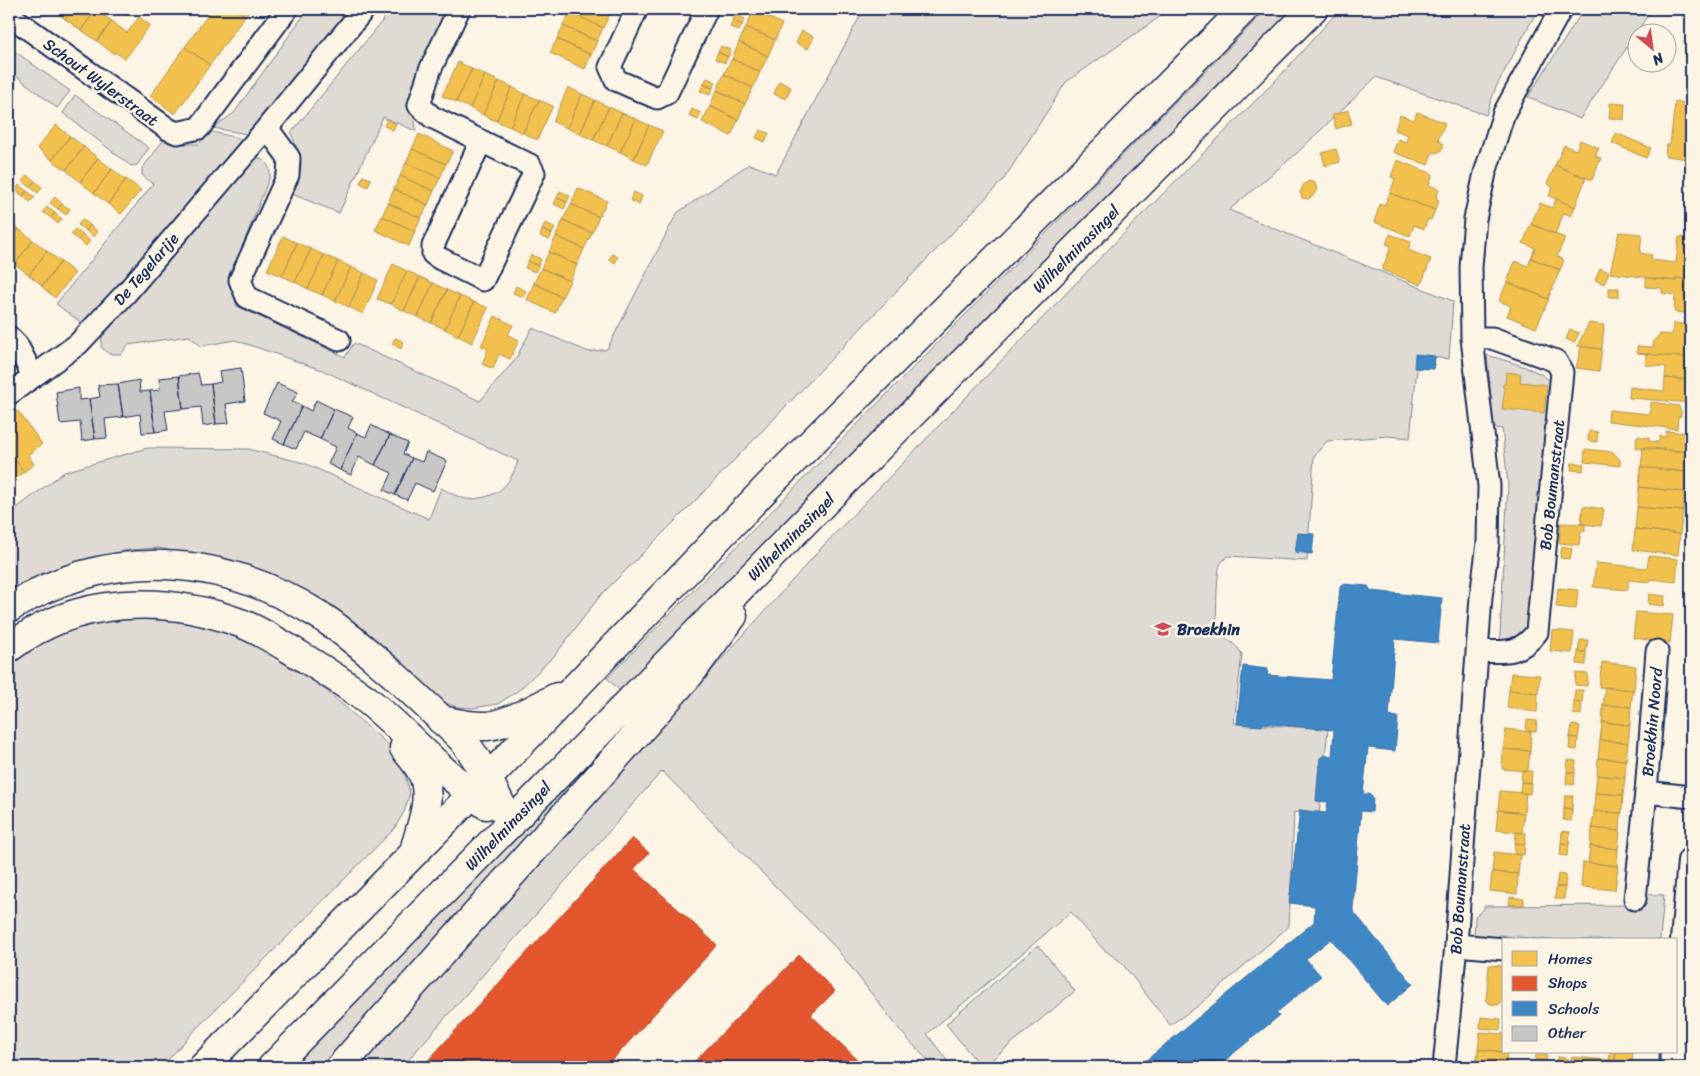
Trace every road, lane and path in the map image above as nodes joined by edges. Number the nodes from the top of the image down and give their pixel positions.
1 (287, 9) edge
2 (364, 9) edge
3 (459, 9) edge
4 (637, 9) edge
5 (707, 9) edge
6 (1244, 9) edge
7 (1313, 9) edge
8 (1561, 9) edge
9 (9, 15) edge
10 (268, 128) junction
11 (481, 140) junction
12 (9, 337) edge
13 (1472, 338) junction
14 (339, 340) dead end
15 (33, 376) junction
16 (9, 394) edge
17 (795, 532) junction
18 (9, 608) edge
19 (9, 648) edge
20 (1478, 651) junction
21 (1658, 651) dead end
22 (572, 690) junction
23 (366, 699) junction
24 (441, 720) junction
25 (479, 786) junction
26 (1646, 792) junction
27 (1691, 797) edge
28 (511, 824) junction
29 (414, 853) junction
30 (1691, 861) edge
31 (1635, 899) dead end
32 (1456, 945) junction
33 (1502, 949) edge
34 (1678, 1008) edge
35 (1674, 1054) edge
36 (203, 1067) edge
37 (272, 1067) edge
38 (340, 1067) edge
39 (1444, 1067) edge
40 (1673, 1067) edge

1 - 9 street, Schout Wylerstraat
2 - 10 street, De Tegelarije
3 - 11 street
4 - 5 street
6 - 22 main road
7 - 17 main road, Wilhelminasingel
8 - 13 street, Bob Boumanstraat
10 - 14 street
10 - 15 street, De Tegelarije
11 - 11 street
12 - 15 street
13 - 20 street, Bob Boumanstraat
13 - 20 street, Bob Boumanstraat
15 - 16 street, De Tegelarije
17 - 28 main road, Wilhelminasingel
17 - 38 main road
18 - 24 main road
19 - 23 main road
20 - 32 street, Bob Boumanstraat
21 - 26 street, Broekhin Noord
22 - 24 main road
22 - 25 main road
23 - 25 main road
23 - 29 main road
24 - 25 main road
25 - 28 main road
25 - 29 main road
26 - 27 street, Broekhin Noord
26 - 31 street, Broekhin Noord
28 - 37 main road, Wilhelminasingel
29 - 36 main road
30 - 34 street
32 - 33 street
32 - 39 street, Bob Boumanstraat
35 - 40 street

